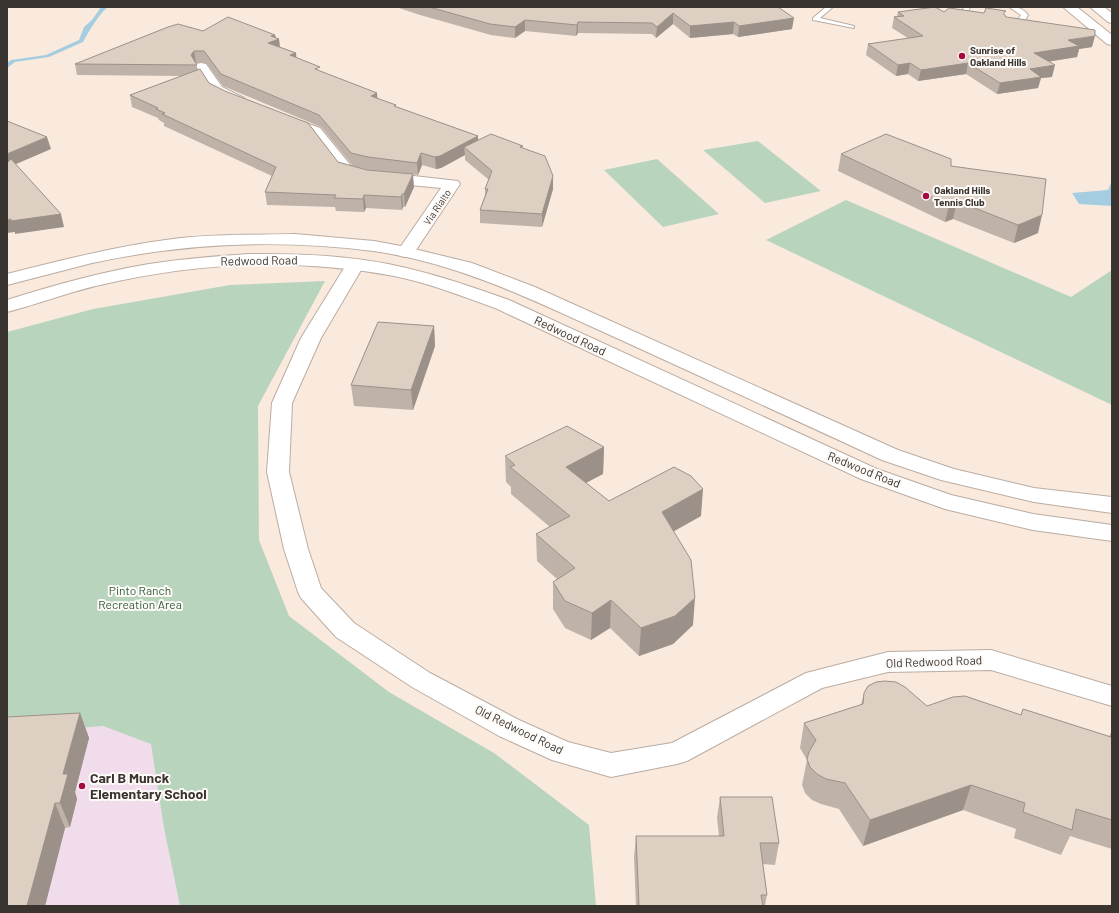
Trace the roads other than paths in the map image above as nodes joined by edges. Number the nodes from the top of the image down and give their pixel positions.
1 (830, 7) edge
2 (967, 7) edge
3 (1012, 7) edge
4 (1069, 7) edge
5 (1096, 7) edge
6 (1112, 19) edge
7 (980, 21) edge
8 (1004, 24) edge
9 (852, 27) dead end
10 (1112, 41) edge
11 (200, 67) edge
12 (256, 107) edge
13 (270, 113) edge
14 (406, 252) junction
15 (355, 265) junction
16 (7, 280) edge
17 (7, 306) edge
18 (1112, 505) edge
19 (1112, 533) edge
20 (1112, 696) edge

1 - 9 lane
2 - 7 lane
3 - 8 lane
4 - 10 main road
5 - 6 main road
11 - 12 main road
13 - 14 main road, Via Rialto
14 - 16 main road, Redwood Road
14 - 18 main road, Redwood Road
15 - 17 main road, Redwood Road
15 - 19 main road, Redwood Road
15 - 20 main road, Old Redwood Road

